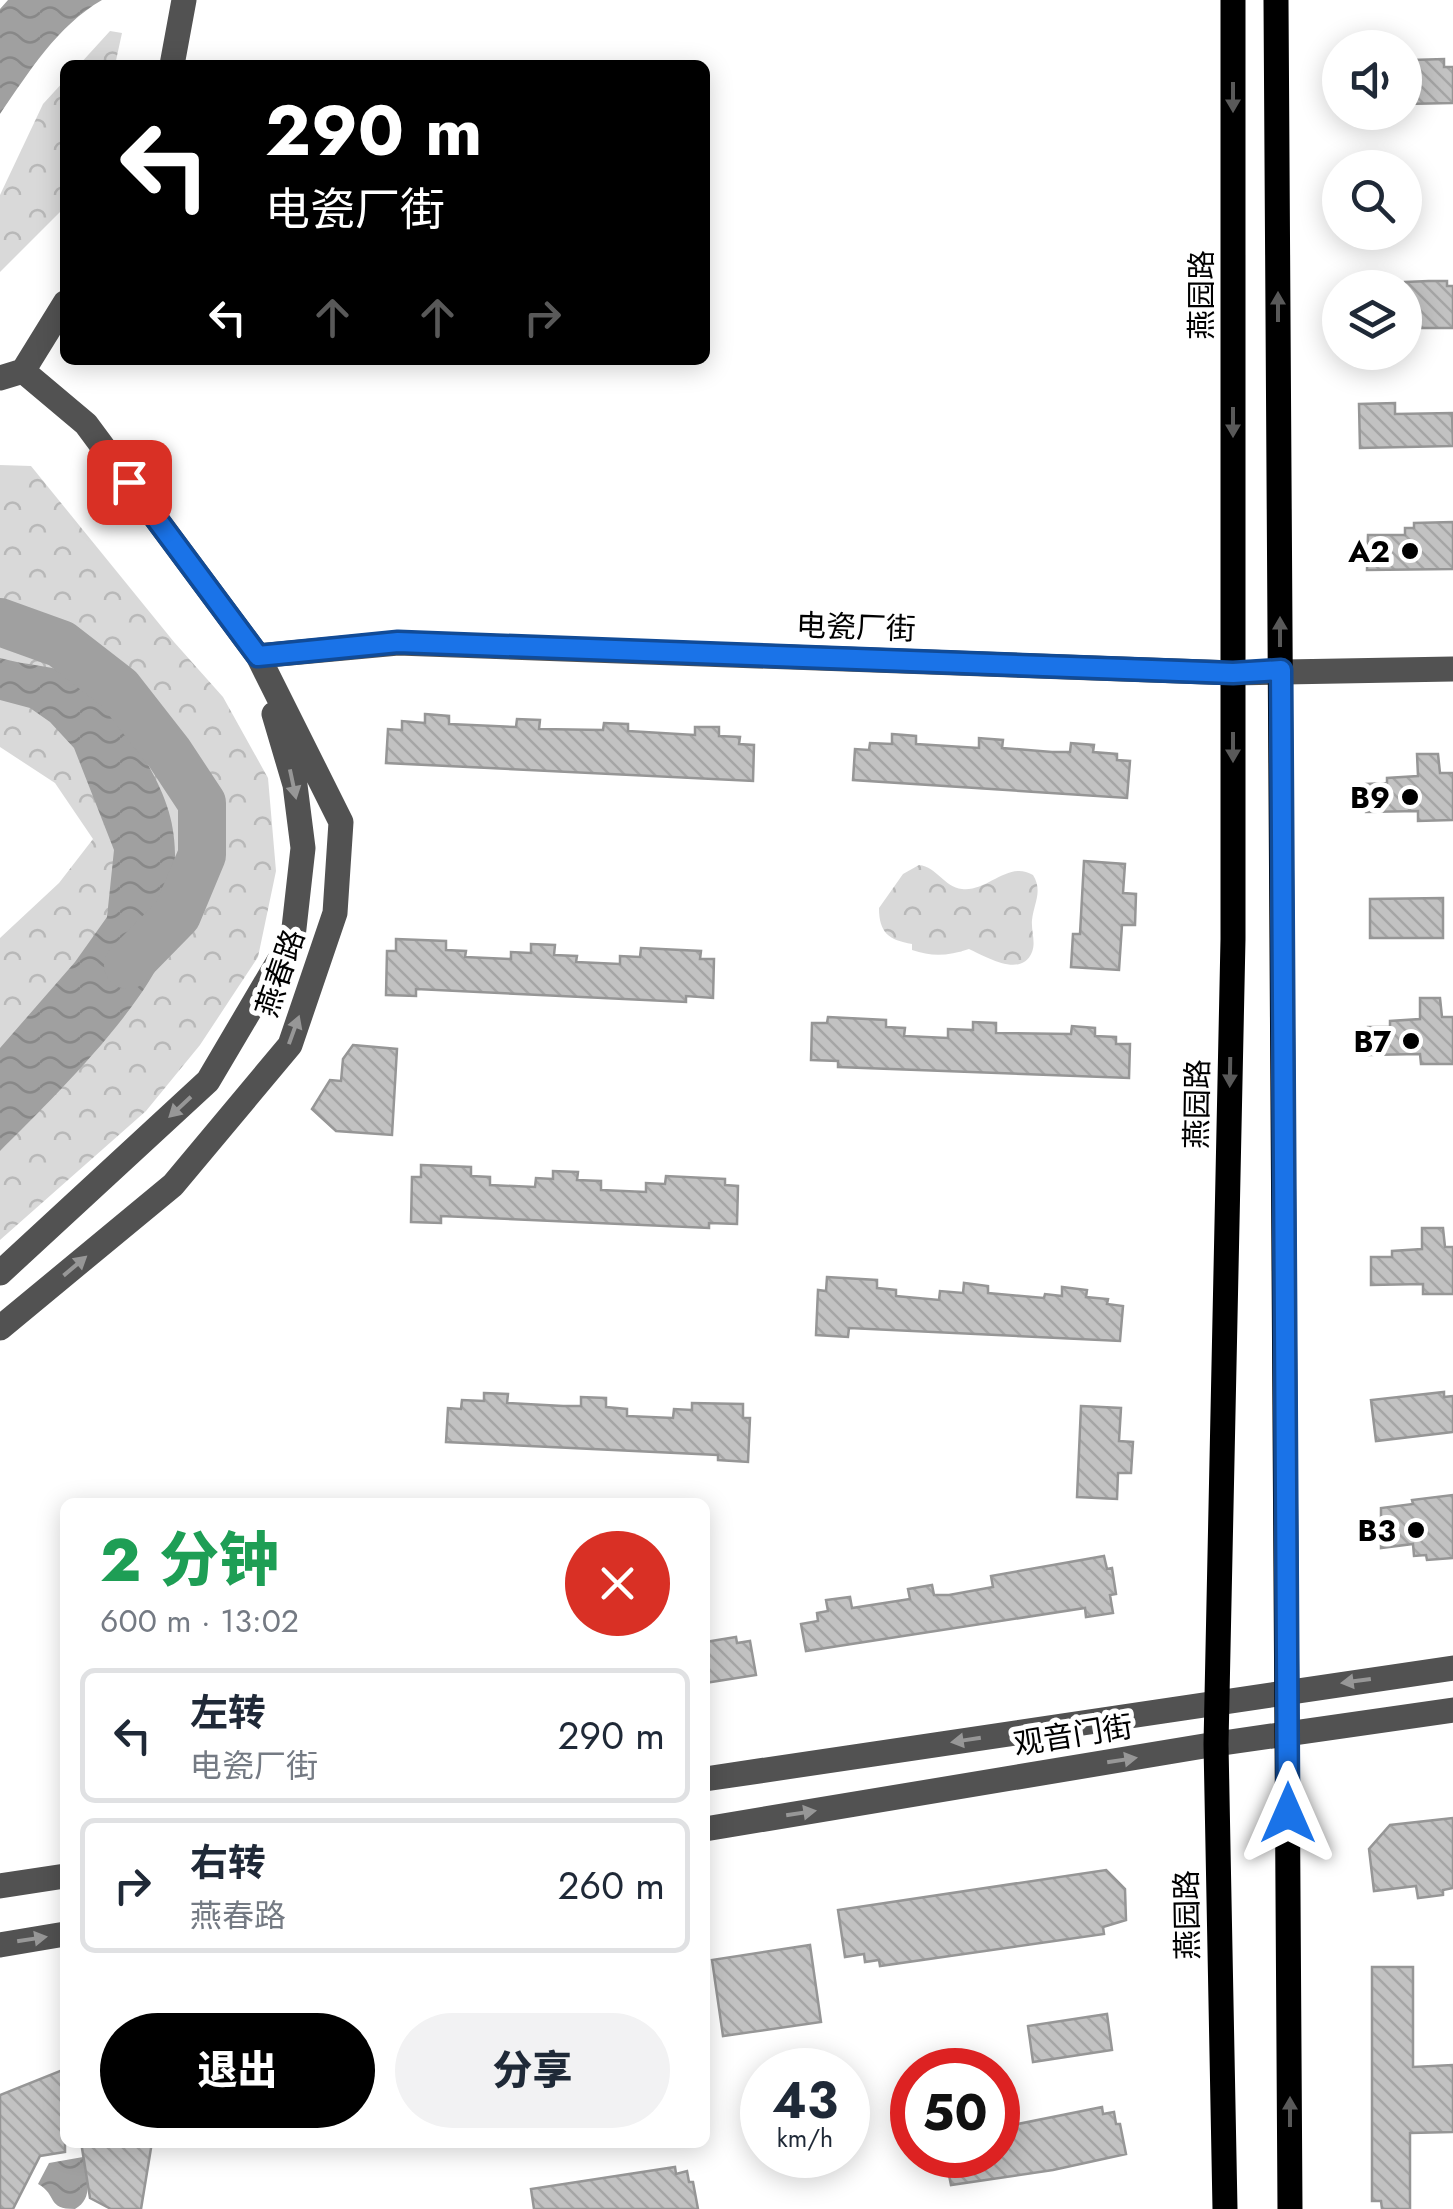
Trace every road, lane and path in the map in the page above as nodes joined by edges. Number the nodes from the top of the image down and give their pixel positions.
1 (184, 0) edge
2 (1233, 0) edge
3 (1276, 0) edge
4 (173, 60) edge
5 (60, 310) edge
6 (12, 374) edge
7 (258, 656) junction
8 (1453, 669) edge
9 (1281, 670) junction
10 (1233, 673) junction
11 (0, 1273) edge
12 (0, 1328) edge
13 (1453, 1668) edge
14 (1287, 1690) junction
15 (1217, 1702) junction
16 (1453, 1710) edge
17 (1288, 1734) junction
18 (1216, 1744) junction
19 (710, 1778) edge
20 (710, 1827) edge
21 (60, 1877) edge
22 (0, 1886) edge
23 (60, 1935) edge
24 (0, 1945) edge
25 (1225, 2209) edge
26 (1290, 2209) edge

1 - 4 street
2 -> 10 main road, 燕园路
9 -> 3 main road
5 - 6 street
6 - 7 street, 燕春路
7 - 10 street, 电瓷厂街
7 -> 11 street, 燕春路
12 -> 7 street, 燕春路
8 - 9 street, 电瓷厂街
9 - 10 street, 电瓷厂街
9 - 14 main road
10 -> 15 main road, 燕园路
13 -> 14 street, 观音门街
14 - 15 street, 观音门街
14 - 17 main road
15 - 18 main road, 燕园路
15 -> 19 street, 观音门街
16 - 17 street, 观音门街
17 - 18 street, 观音门街
26 -> 17 main road
20 -> 18 street, 观音门街
18 - 25 main road, 燕园路
21 - 22 street
24 -> 23 street

